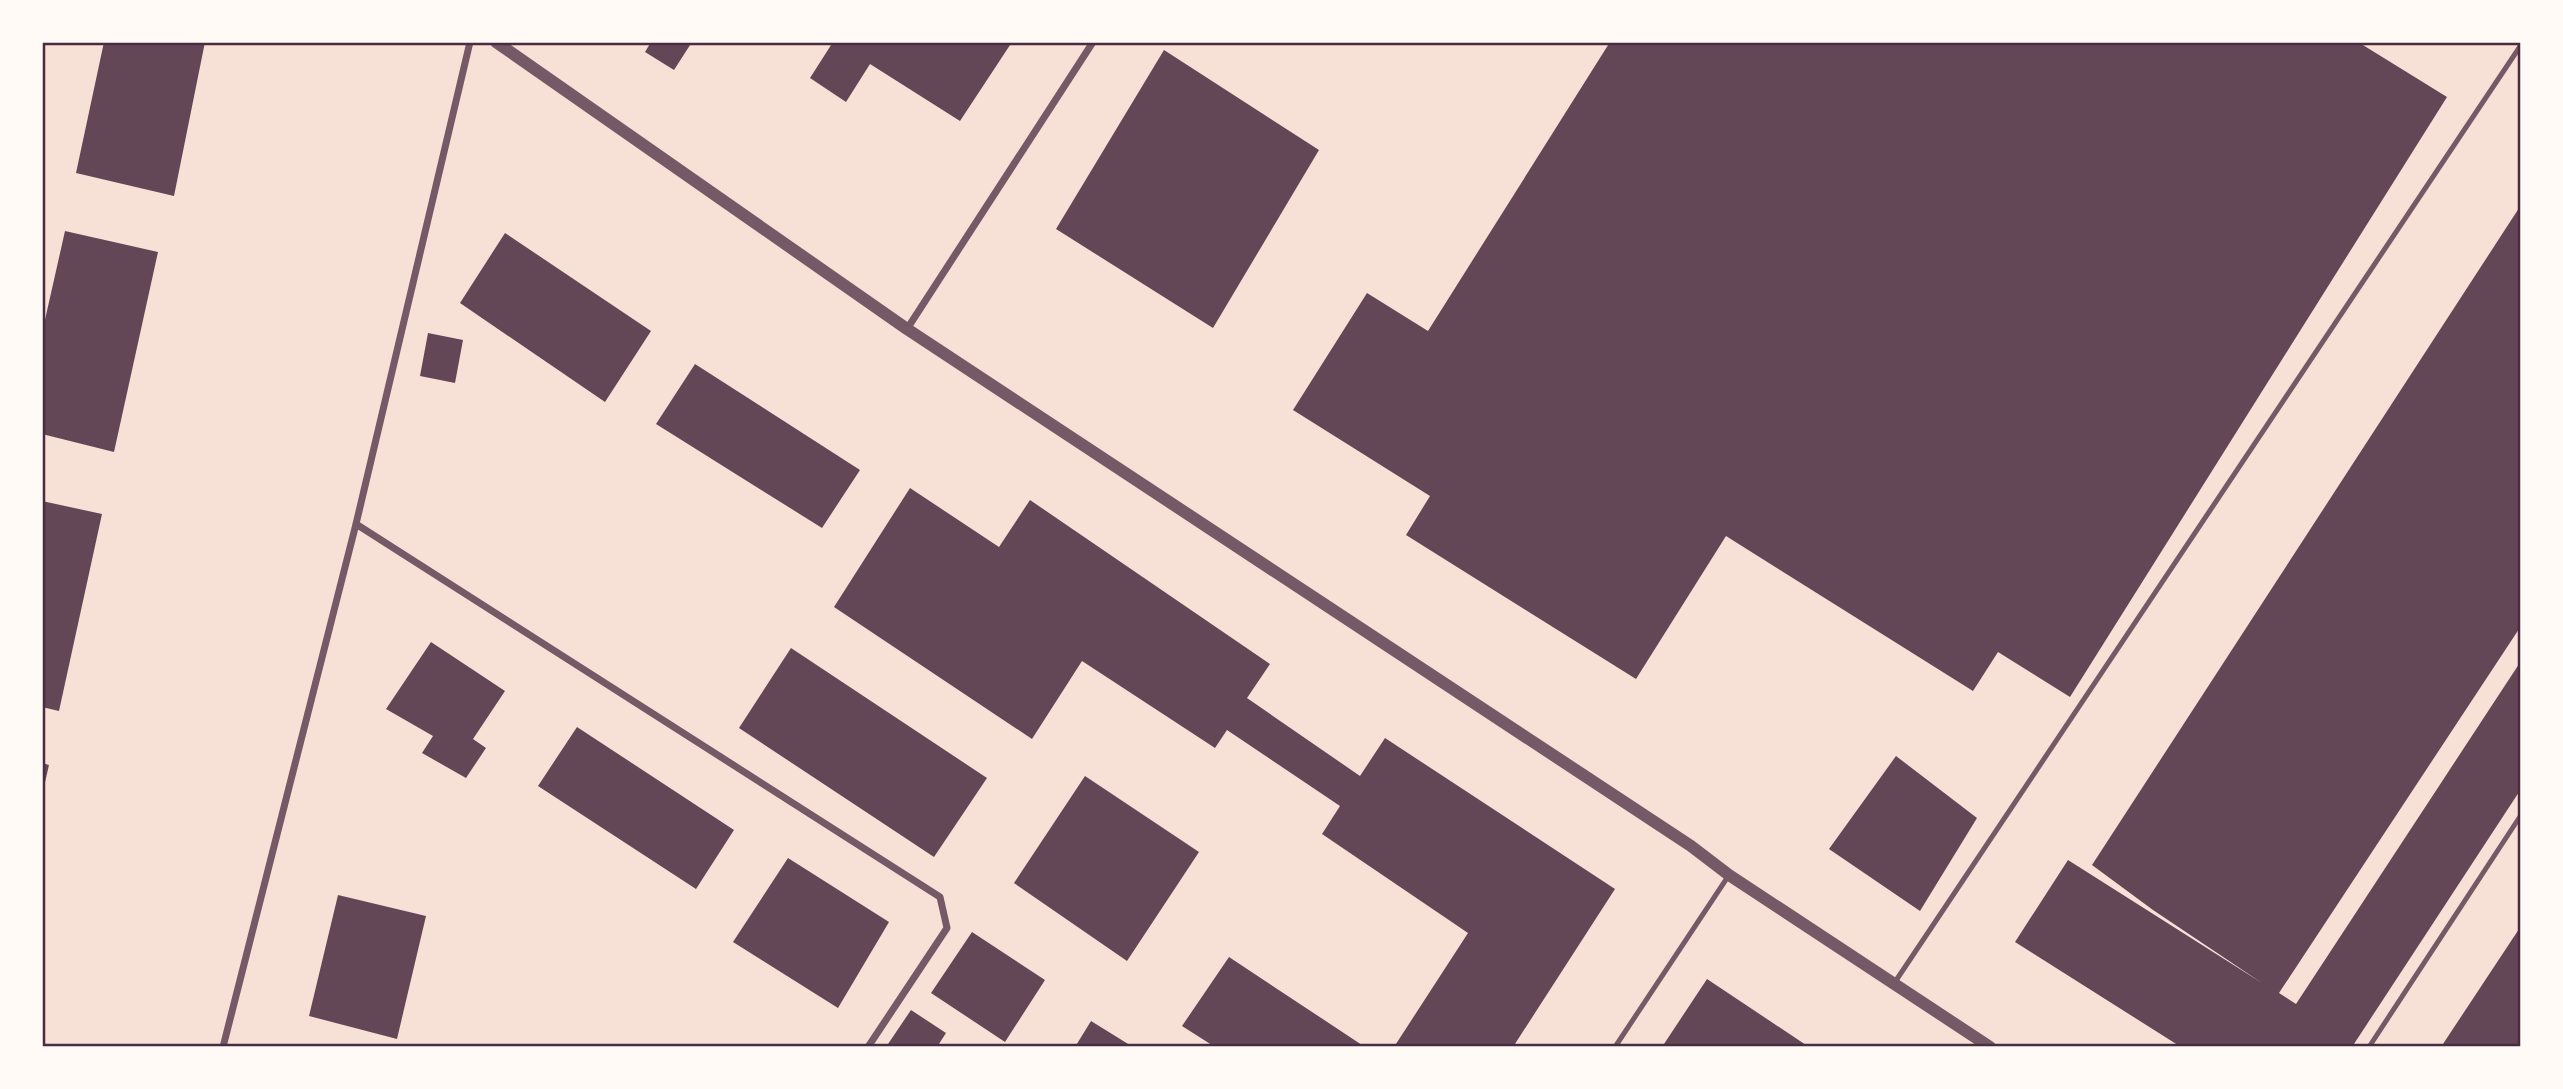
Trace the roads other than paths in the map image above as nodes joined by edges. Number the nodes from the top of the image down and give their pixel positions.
1 (470, 42) edge
2 (496, 42) edge
3 (1093, 42) edge
4 (2521, 45) edge
5 (907, 329) junction
6 (356, 524) junction
7 (2521, 815) edge
8 (1729, 875) junction
9 (1893, 985) junction
10 (223, 1047) edge
11 (868, 1047) edge
12 (1615, 1047) edge
13 (1990, 1047) edge
14 (2370, 1047) edge

1 - 6 street
2 - 5 street
3 - 5 street
4 - 9 lane
5 - 8 street
6 - 10 street
6 - 11 street
7 - 14 lane
8 - 9 street
8 - 12 lane
9 - 13 street

